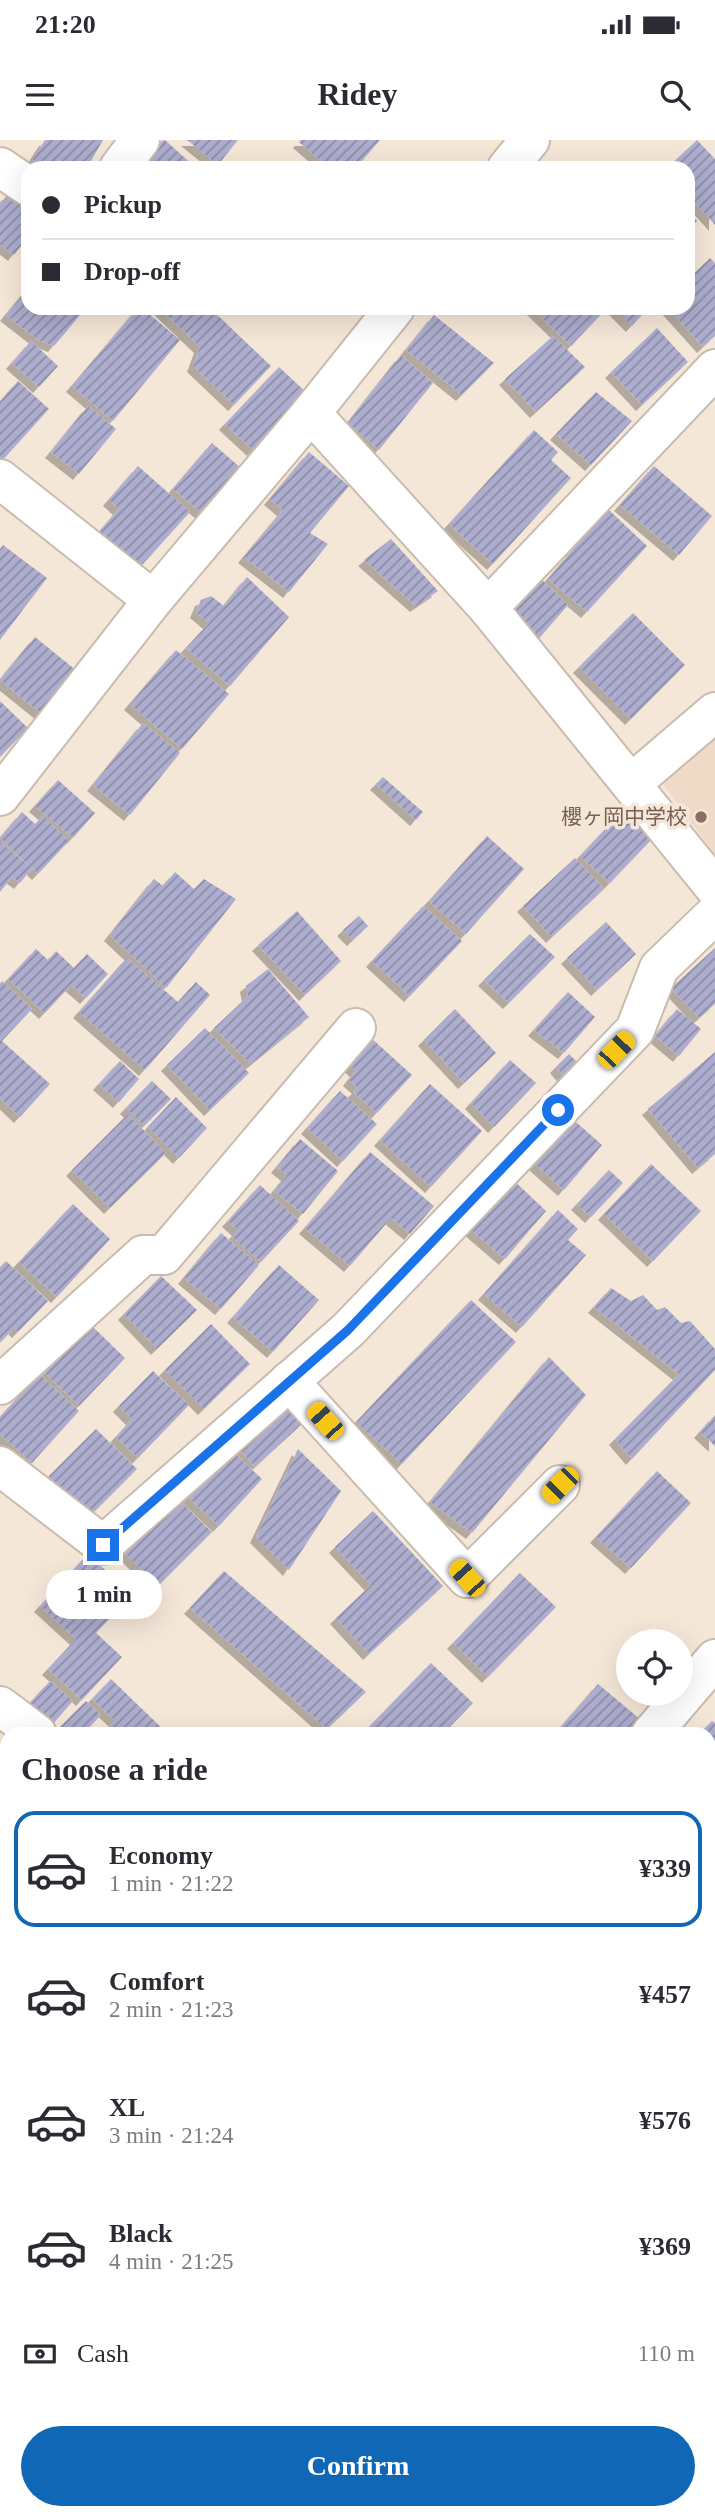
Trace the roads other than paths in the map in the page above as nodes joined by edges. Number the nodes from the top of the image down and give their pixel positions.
1 (140, 140) edge
2 (530, 140) edge
3 (124, 161) edge
4 (513, 161) edge
5 (0, 167) edge
6 (21, 181) edge
7 (389, 315) edge
8 (715, 369) edge
9 (311, 413) junction
10 (0, 479) edge
11 (153, 600) junction
12 (488, 608) junction
13 (715, 712) edge
14 (632, 783) junction
15 (0, 796) edge
16 (715, 888) edge
17 (715, 914) edge
18 (356, 1028) dead end
19 (289, 1381) junction
20 (0, 1385) edge
21 (0, 1466) edge
22 (560, 1485) dead end
23 (715, 1658) edge
24 (0, 1706) edge
25 (28, 1727) edge
26 (657, 1727) edge

1 - 3 street
2 - 4 street
5 - 6 street
7 - 9 street
8 - 12 street
9 - 11 street
9 - 12 street
10 - 11 street
11 - 15 street
12 - 14 street
13 - 14 street
14 - 16 street
17 - 19 street
18 - 20 street
19 - 21 street
19 - 22 street
23 - 26 street
24 - 25 street

